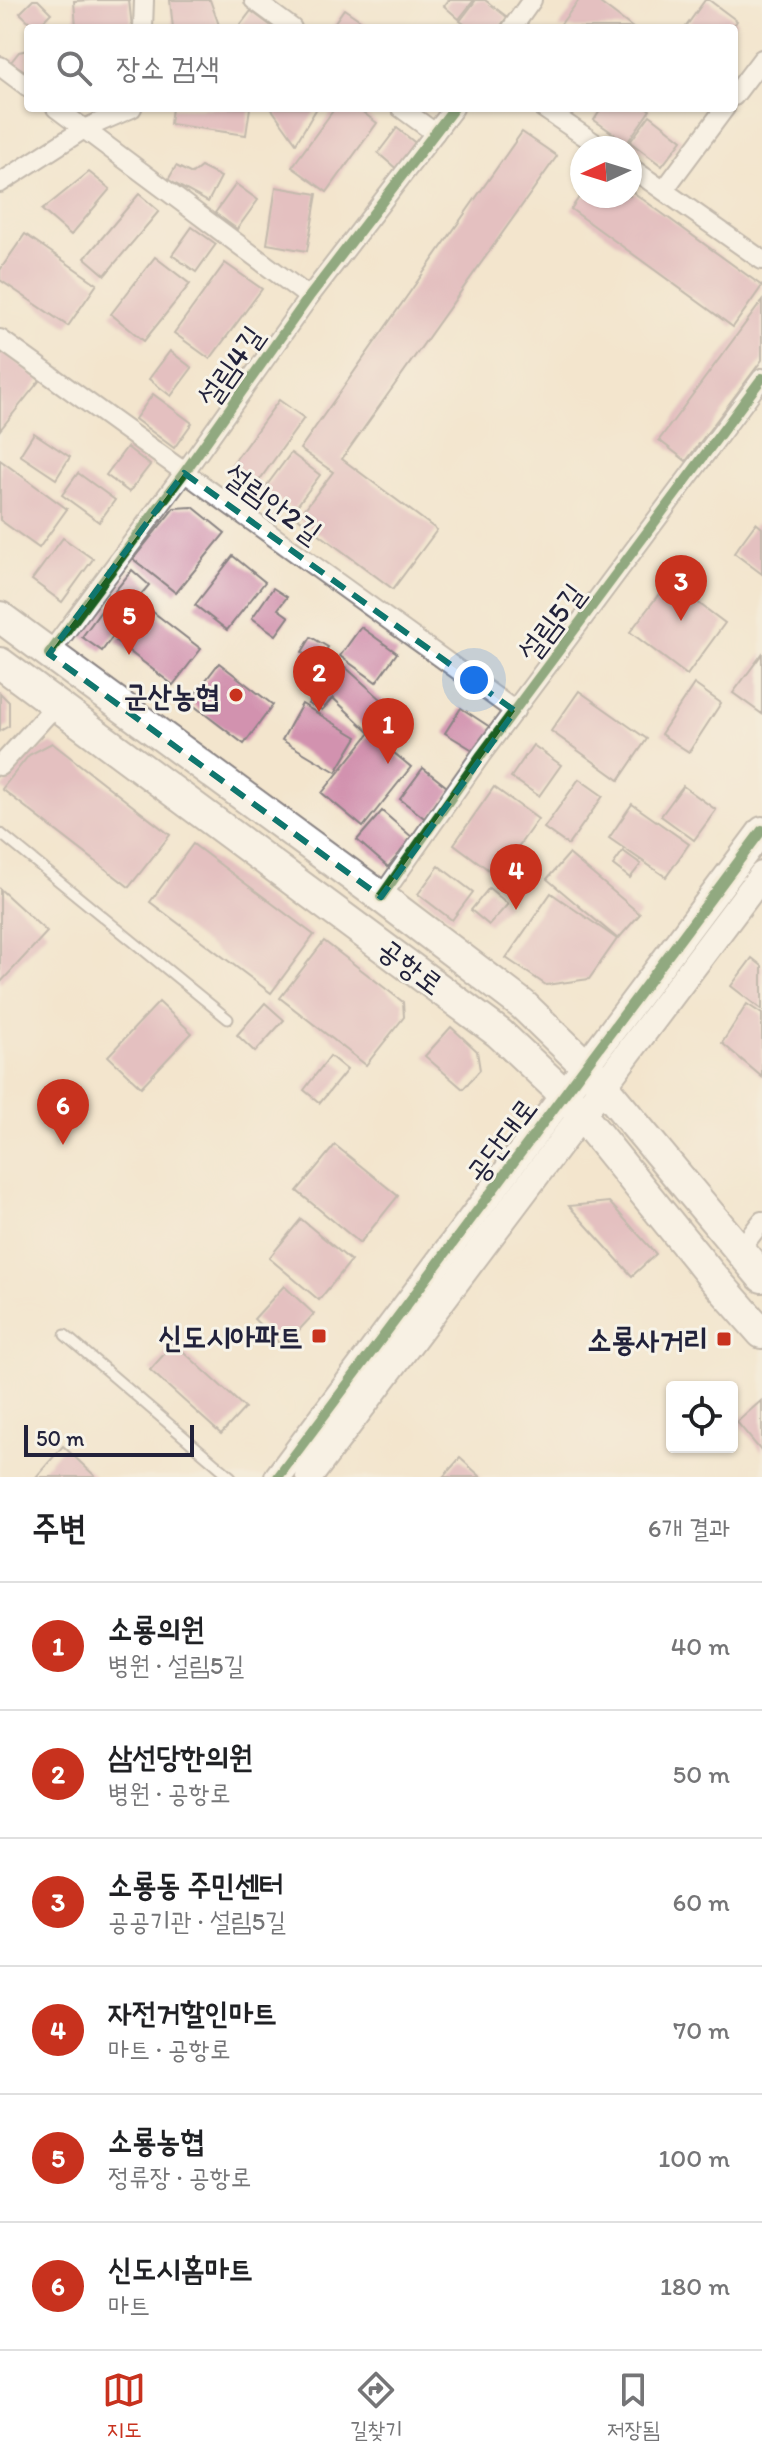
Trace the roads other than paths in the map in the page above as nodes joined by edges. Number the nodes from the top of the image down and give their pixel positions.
1 (144, 0) edge
2 (254, 0) edge
3 (532, 0) edge
4 (143, 24) edge
5 (287, 24) edge
6 (515, 24) edge
7 (762, 59) edge
8 (0, 66) edge
9 (24, 84) edge
10 (738, 91) edge
11 (61, 112) edge
12 (123, 112) edge
13 (406, 112) edge
14 (451, 112) edge
15 (549, 112) edge
16 (722, 112) edge
17 (84, 129) junction
18 (435, 133) junction
19 (584, 136) edge
20 (642, 175) edge
21 (0, 183) edge
22 (664, 190) junction
23 (762, 260) edge
24 (309, 297) junction
25 (0, 339) edge
26 (762, 378) edge
27 (184, 473) junction
28 (0, 617) edge
29 (49, 654) junction
30 (0, 663) edge
31 (56, 705) junction
32 (515, 711) junction
33 (0, 766) edge
34 (762, 830) edge
35 (0, 833) edge
36 (762, 875) edge
37 (381, 897) junction
38 (228, 1019) dead end
39 (595, 1077) junction
40 (574, 1105) junction
41 (762, 1221) edge
42 (739, 1251) junction
43 (762, 1277) edge
44 (762, 1333) edge
45 (65, 1335) dead end
46 (231, 1477) edge
47 (278, 1477) edge
48 (309, 1477) edge

1 - 4 street
2 - 5 street
3 - 6 street
7 - 10 street
8 - 9 street
11 - 17 street
12 - 17 street
13 - 18 street
14 - 18 street, 설림4길
15 - 19 street
16 - 22 street
17 - 21 street
17 - 24 street
18 - 24 street, 설림4길
20 - 22 street
22 - 23 street
24 - 27 street, 설림4길
25 - 27 street, 설림안2길
26 - 32 street, 설림5길
27 - 29 street, 설림4길
27 - 32 street, 설림안2길
28 - 29 main road, 공항로
29 - 37 main road, 공항로
30 - 31 main road, 공항로
31 - 33 street
31 - 40 main road, 공항로
32 - 37 street, 설림5길
34 - 39 street, 공단대로
35 - 38 lane
36 - 39 street, 공단대로
37 - 39 main road, 공항로
39 - 40 street, 공단대로
39 - 42 main road, 공항로
40 - 44 main road, 공항로
40 - 47 street, 공단대로
40 - 48 street, 공단대로
41 - 42 street
42 - 43 main road, 공항로
45 - 46 lane

